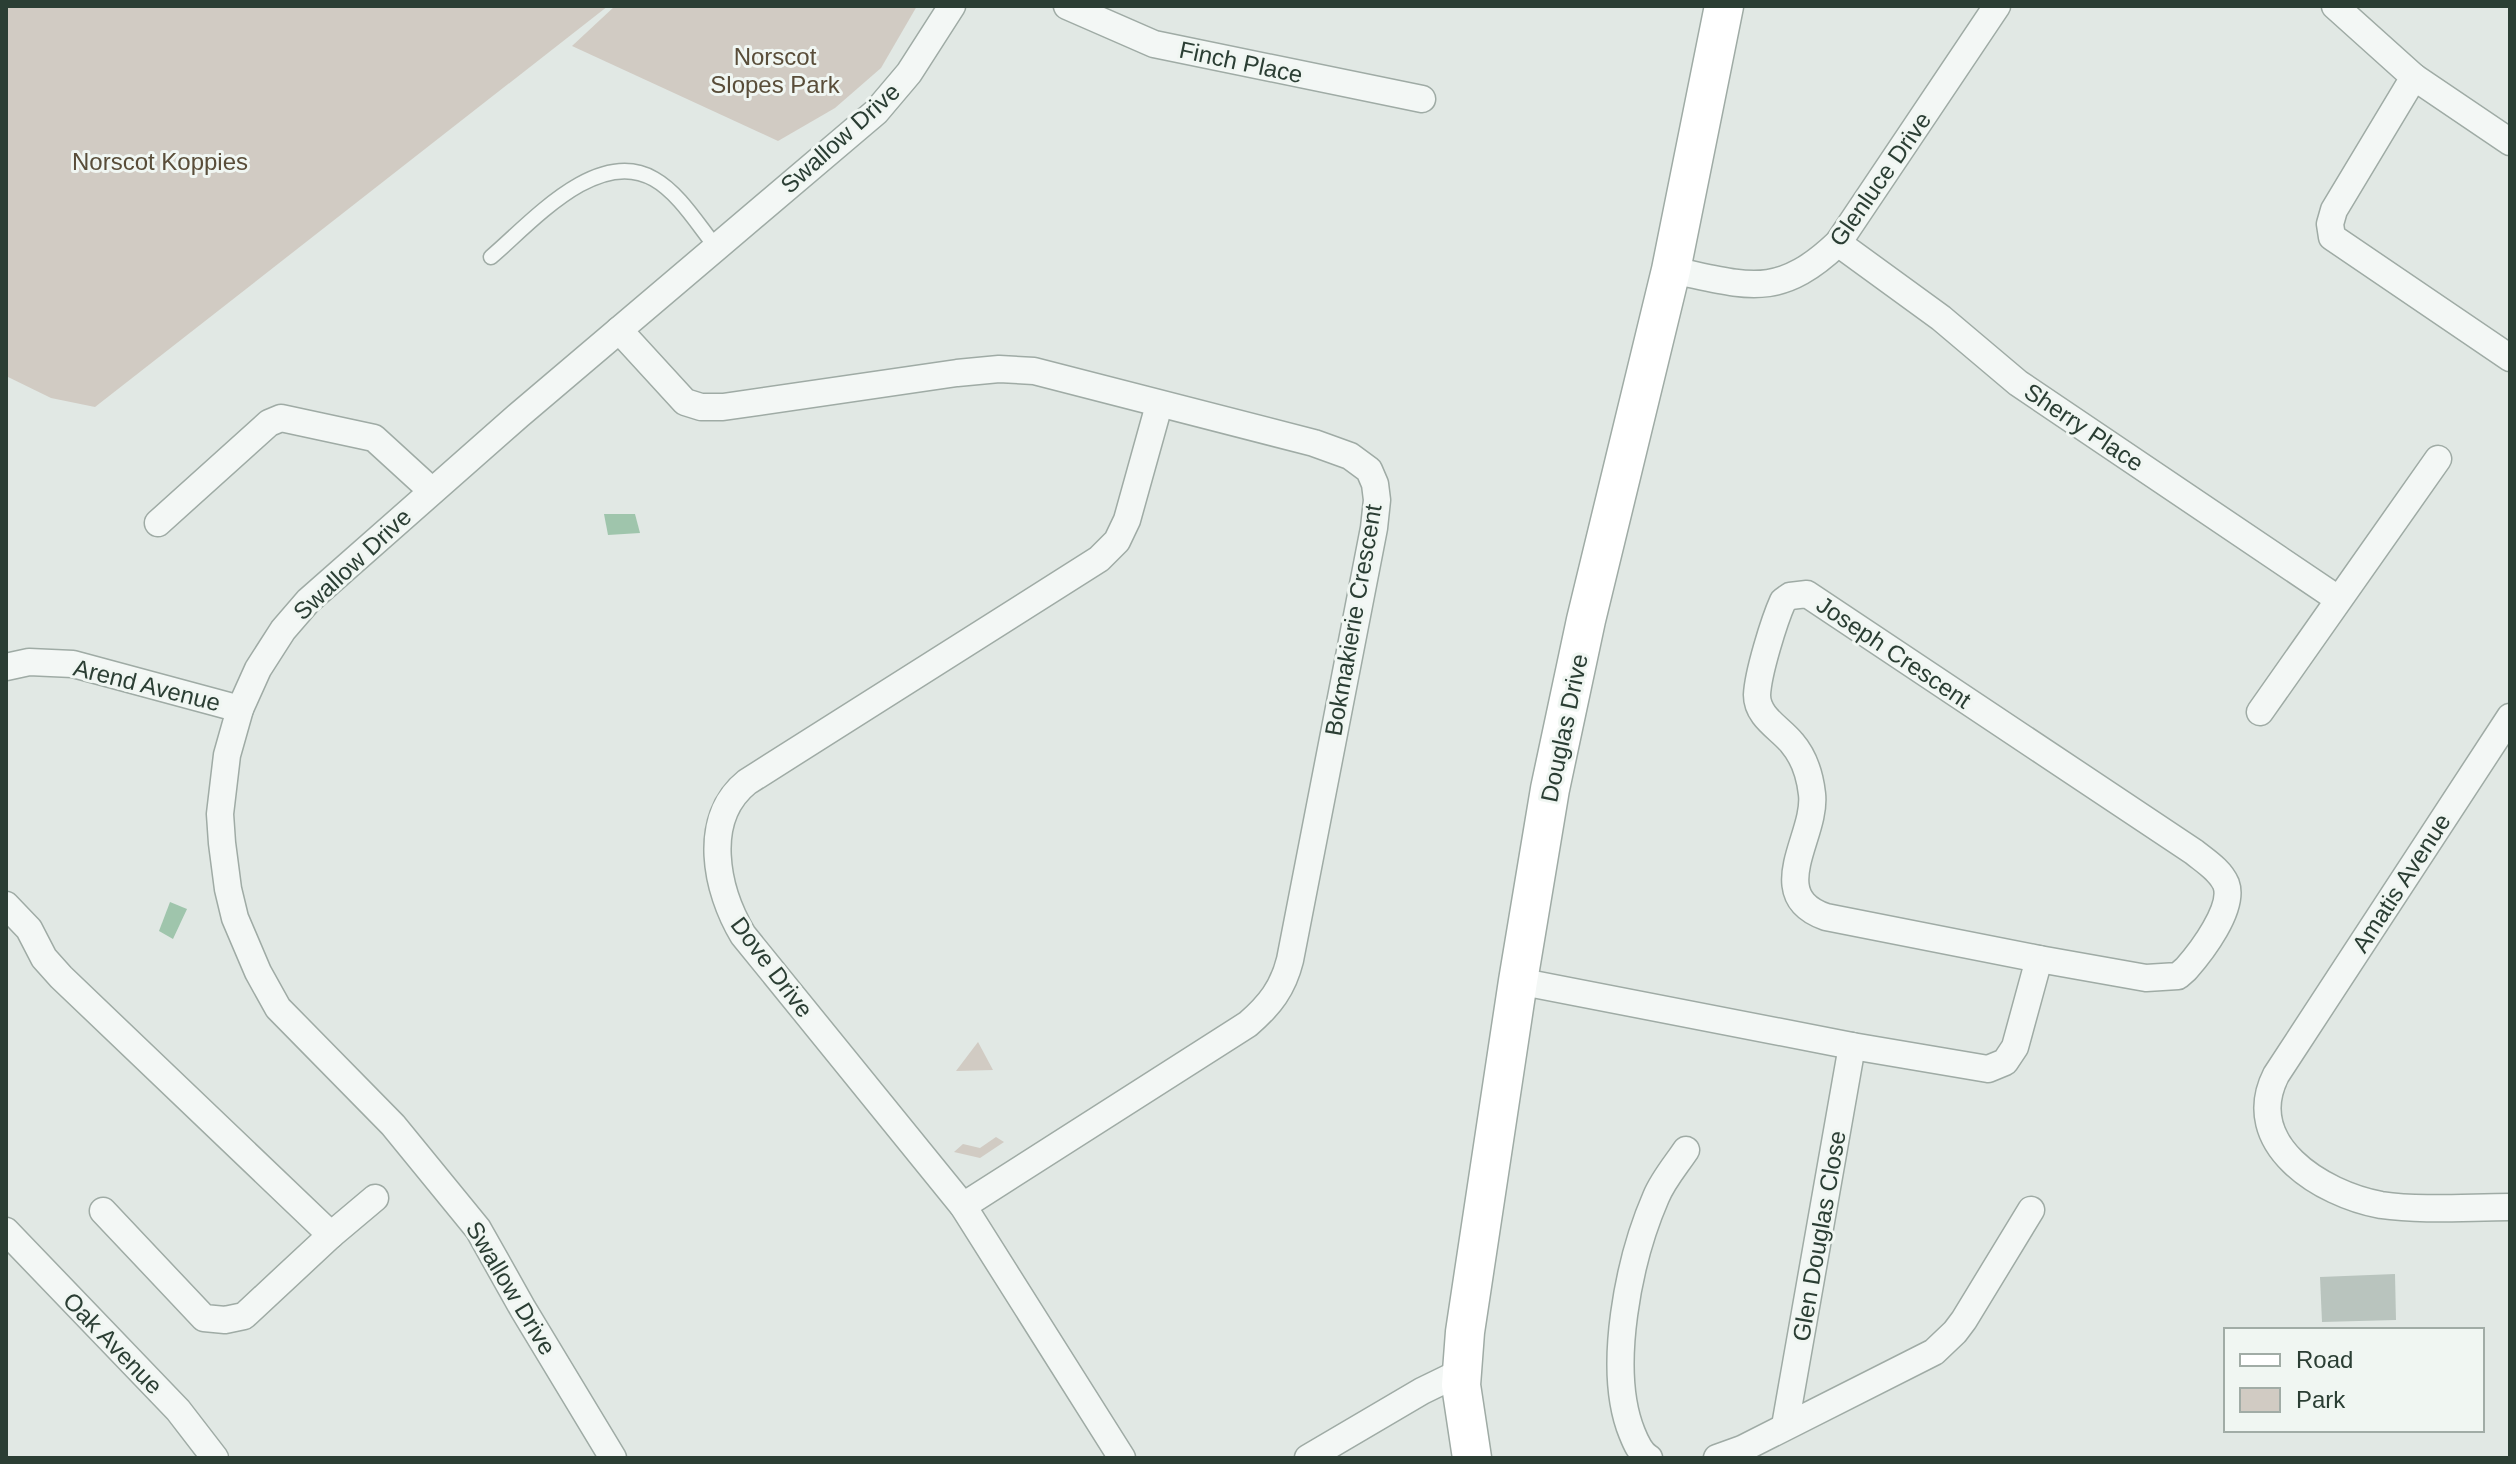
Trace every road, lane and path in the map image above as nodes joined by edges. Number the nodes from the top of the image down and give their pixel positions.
1 (952, 6) edge
2 (1067, 6) edge
3 (1724, 6) edge
4 (1997, 6) edge
5 (2335, 6) edge
6 (2414, 77) junction
7 (1422, 99) dead end
8 (2510, 142) edge
9 (1838, 243) junction
10 (716, 247) junction
11 (491, 257) dead end
12 (1671, 270) junction
13 (619, 330) junction
14 (2510, 358) edge
15 (1159, 405) junction
16 (2438, 459) dead end
17 (432, 491) junction
18 (158, 523) dead end
19 (2338, 599) junction
20 (6, 667) edge
21 (240, 709) junction
22 (2260, 712) dead end
23 (2510, 717) edge
24 (6, 905) edge
25 (2039, 959) junction
26 (1518, 981) junction
27 (1852, 1046) junction
28 (1686, 1150) dead end
29 (375, 1198) dead end
30 (963, 1206) junction
31 (2510, 1207) edge
32 (2031, 1210) dead end
33 (103, 1211) dead end
34 (6, 1231) edge
35 (331, 1235) junction
36 (1461, 1372) junction
37 (1785, 1426) junction
38 (215, 1458) edge
39 (613, 1458) edge
40 (1122, 1458) edge
41 (1308, 1458) edge
42 (1472, 1458) edge
43 (1649, 1458) edge
44 (1717, 1458) edge

1 - 10 street, Swallow Drive
2 - 7 street, Finch Place
3 - 12 street, Douglas Drive
4 - 9 street, Glenluce Drive
5 - 6 street
6 - 8 street
6 - 14 street
9 - 12 street, Glenluce Drive
9 - 19 street, Sherry Place
10 - 11 lane
10 - 13 street, Swallow Drive
12 - 26 street, Douglas Drive
13 - 15 street, Bokmakierie Crescent
13 - 17 street, Swallow Drive
15 - 30 street, Dove Drive
15 - 30 street, Bokmakierie Crescent
16 - 19 street
17 - 18 street
17 - 21 street, Swallow Drive
19 - 22 street
20 - 21 street, Arend Avenue
21 - 39 street, Swallow Drive
23 - 31 street, Amatis Avenue
24 - 35 street
25 - 25 street, Joseph Crescent
25 - 27 street
26 - 27 street
26 - 36 street, Douglas Drive
27 - 37 street, Glen Douglas Close
28 - 43 street
29 - 35 street
30 - 40 street, Dove Drive
32 - 37 street
33 - 35 street
34 - 38 street, Oak Avenue
36 - 41 street
36 - 42 street, Douglas Drive
37 - 44 street

